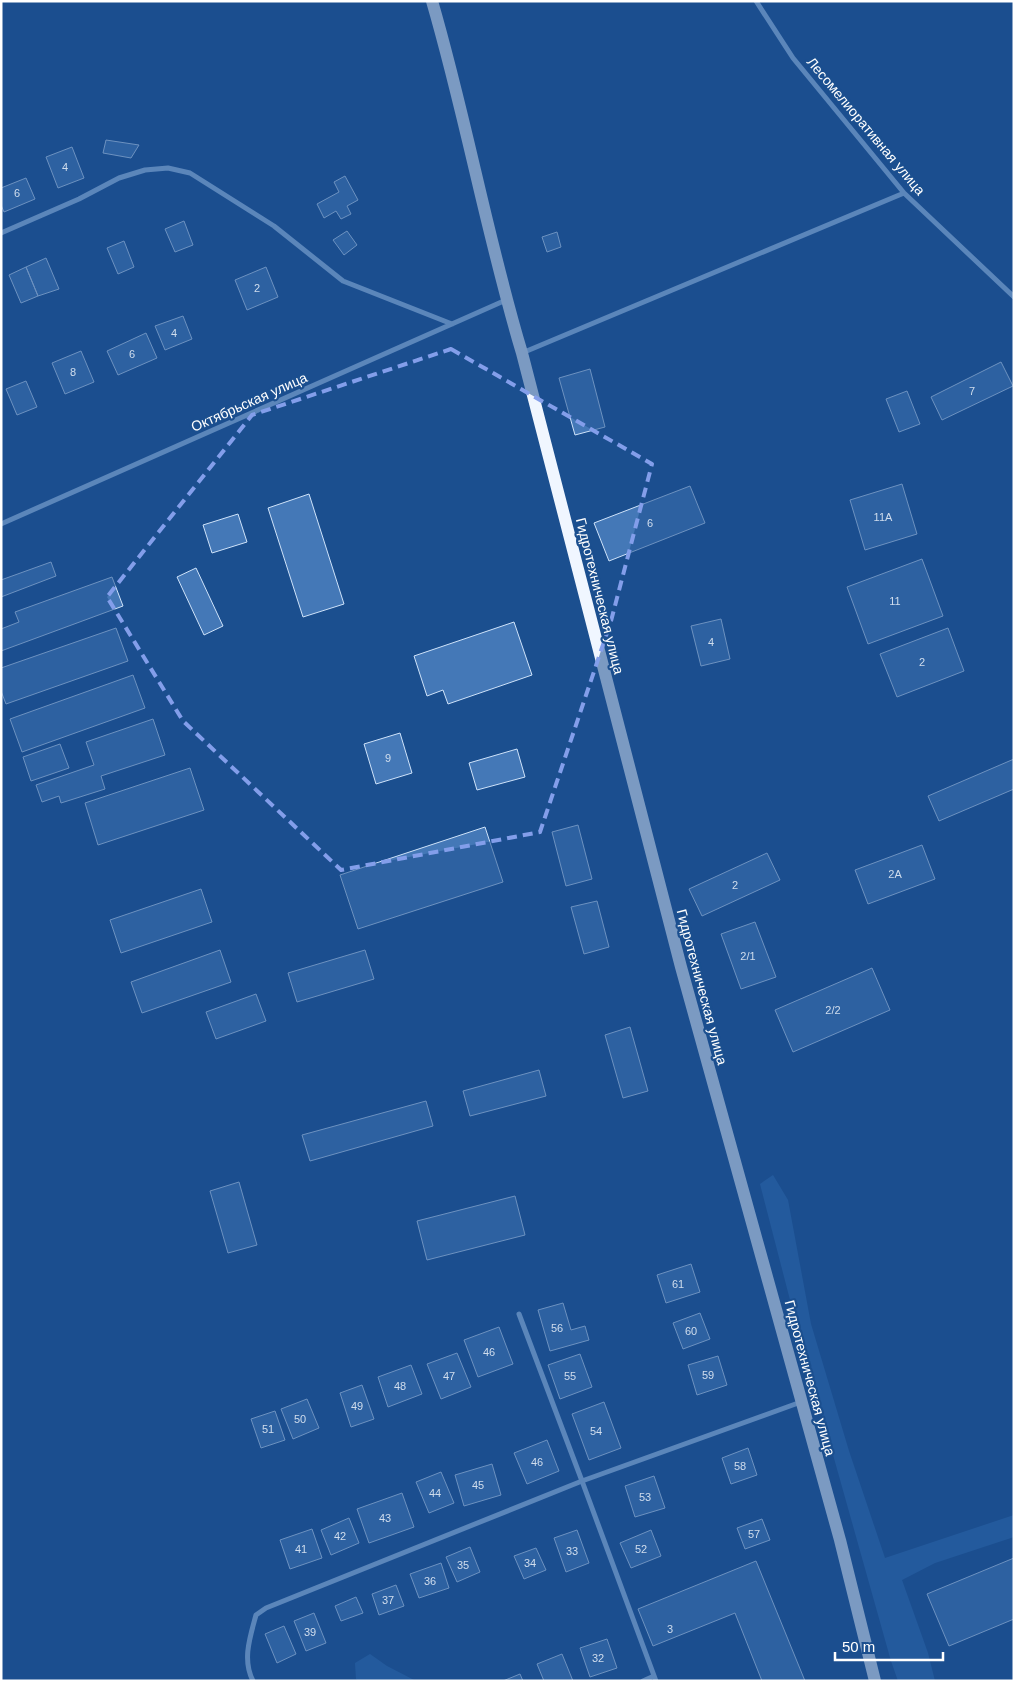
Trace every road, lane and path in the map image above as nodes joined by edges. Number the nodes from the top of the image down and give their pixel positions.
1 (432, 1) edge
2 (756, 1) edge
3 (904, 193) junction
4 (1, 232) edge
5 (1014, 297) edge
6 (506, 300) junction
7 (452, 324) junction
8 (522, 353) junction
9 (1, 524) edge
10 (519, 1314) dead end
11 (802, 1402) junction
12 (582, 1481) junction
13 (655, 1679) edge
14 (253, 1681) edge
15 (643, 1681) edge
16 (875, 1681) edge

1 - 6 main road, Гидротехническая улица
2 - 3 street, Лесомелиоративная улица
3 - 5 street, Лесомелиоративная улица
3 - 8 street
4 - 7 street
6 - 7 street, Октябрьская улица
6 - 8 main road, Гидротехническая улица
7 - 9 street, Октябрьская улица
8 - 11 main road, Гидротехническая улица
10 - 12 street
11 - 12 street
11 - 16 main road, Гидротехническая улица
12 - 13 street
12 - 14 street
13 - 15 street

